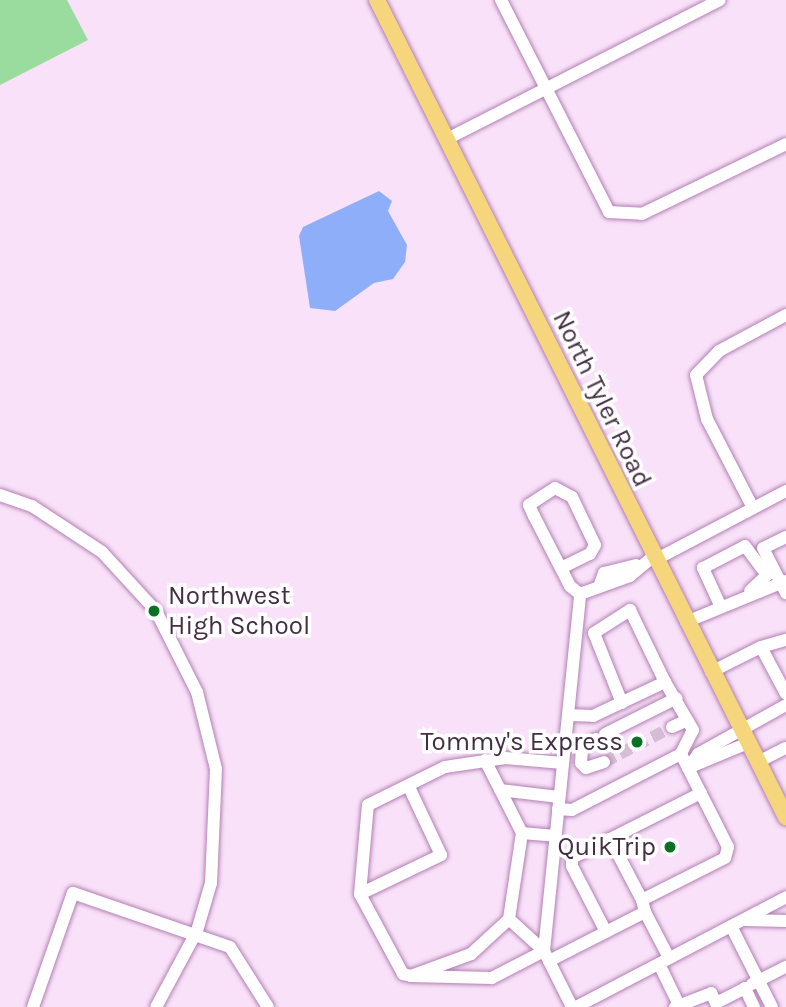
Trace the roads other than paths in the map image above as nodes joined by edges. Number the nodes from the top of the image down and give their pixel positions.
1 (377, 0) edge
2 (501, 0) edge
3 (720, 0) edge
4 (544, 89) junction
5 (447, 139) junction
6 (786, 144) edge
7 (786, 316) edge
8 (786, 491) edge
9 (0, 495) edge
10 (752, 508) junction
11 (786, 537) edge
12 (654, 558) junction
13 (561, 568) junction
14 (784, 586) edge
15 (750, 590) junction
16 (580, 594) junction
17 (720, 605) junction
18 (686, 622) junction
19 (786, 640) edge
20 (575, 642) junction
21 (593, 644) junction
22 (761, 647) junction
23 (711, 672) junction
24 (665, 682) junction
25 (786, 694) edge
26 (677, 698) junction
27 (622, 703) junction
28 (786, 705) edge
29 (568, 715) junction
30 (688, 720) junction
31 (672, 727) tunnel mouth
32 (745, 736) junction
33 (786, 748) edge
34 (681, 754) junction
35 (485, 760) junction
36 (604, 762) dead end
37 (758, 762) junction
38 (563, 763) junction
39 (688, 768) junction
40 (408, 785) junction
41 (500, 790) junction
42 (701, 793) junction
43 (559, 803) junction
44 (786, 817) edge
45 (522, 833) junction
46 (555, 836) junction
47 (610, 839) junction
48 (360, 894) junction
49 (786, 897) edge
50 (643, 906) junction
51 (509, 919) junction
52 (786, 921) edge
53 (736, 923) junction
54 (197, 931) junction
55 (606, 932) junction
56 (546, 956) junction
57 (457, 961) junction
58 (664, 961) junction
59 (786, 967) edge
60 (411, 976) junction
61 (465, 977) junction
62 (758, 981) junction
63 (744, 988) junction
64 (677, 1006) edge
65 (33, 1007) edge
66 (156, 1007) edge
67 (268, 1007) edge
68 (574, 1007) edge
69 (754, 1007) edge
70 (772, 1007) edge

1 - 5 main road, North Tyler Road
2 - 4 street
3 - 4 street
4 - 5 street
4 - 6 street
5 - 12 main road, North Tyler Road
7 - 10 street
8 - 10 street
9 - 54 street
10 - 12 street
11 - 14 street
12 - 16 street
12 - 18 main road, North Tyler Road
13 - 13 street
13 - 16 street
14 - 15 street
15 - 17 street
15 - 17 street
16 - 20 street
17 - 18 street
18 - 23 main road, North Tyler Road
19 - 22 street
20 - 21 street
20 - 29 street
21 - 24 street
21 - 27 street
22 - 23 street
22 - 25 street
23 - 32 main road, North Tyler Road
24 - 26 street
24 - 27 street
26 - 30 street
26 - 36 street
27 - 29 street
28 - 32 street
29 - 38 street
30 - 31 street
30 - 34 street
32 - 37 main road, North Tyler Road
32 - 39 street
33 - 37 street
34 - 39 street
34 - 43 street
35 - 38 street
35 - 40 street
35 - 41 street
37 - 44 main road, North Tyler Road
38 - 43 street
39 - 42 street
40 - 48 street
40 - 48 street
41 - 43 street
41 - 45 street
42 - 47 street
42 - 50 street
43 - 46 street
45 - 46 street
45 - 51 street
46 - 56 street
47 - 50 street
47 - 55 street
48 - 60 street
49 - 53 street
50 - 55 street
50 - 58 street
51 - 56 street
51 - 57 street
52 - 53 street
53 - 58 street
53 - 62 street
54 - 65 street
54 - 66 street
54 - 67 street
55 - 56 street
56 - 61 street
56 - 68 street
57 - 60 street
57 - 61 street
58 - 64 street
58 - 68 street
59 - 62 street
60 - 61 street
62 - 63 street
62 - 70 street
63 - 64 street
63 - 69 street

